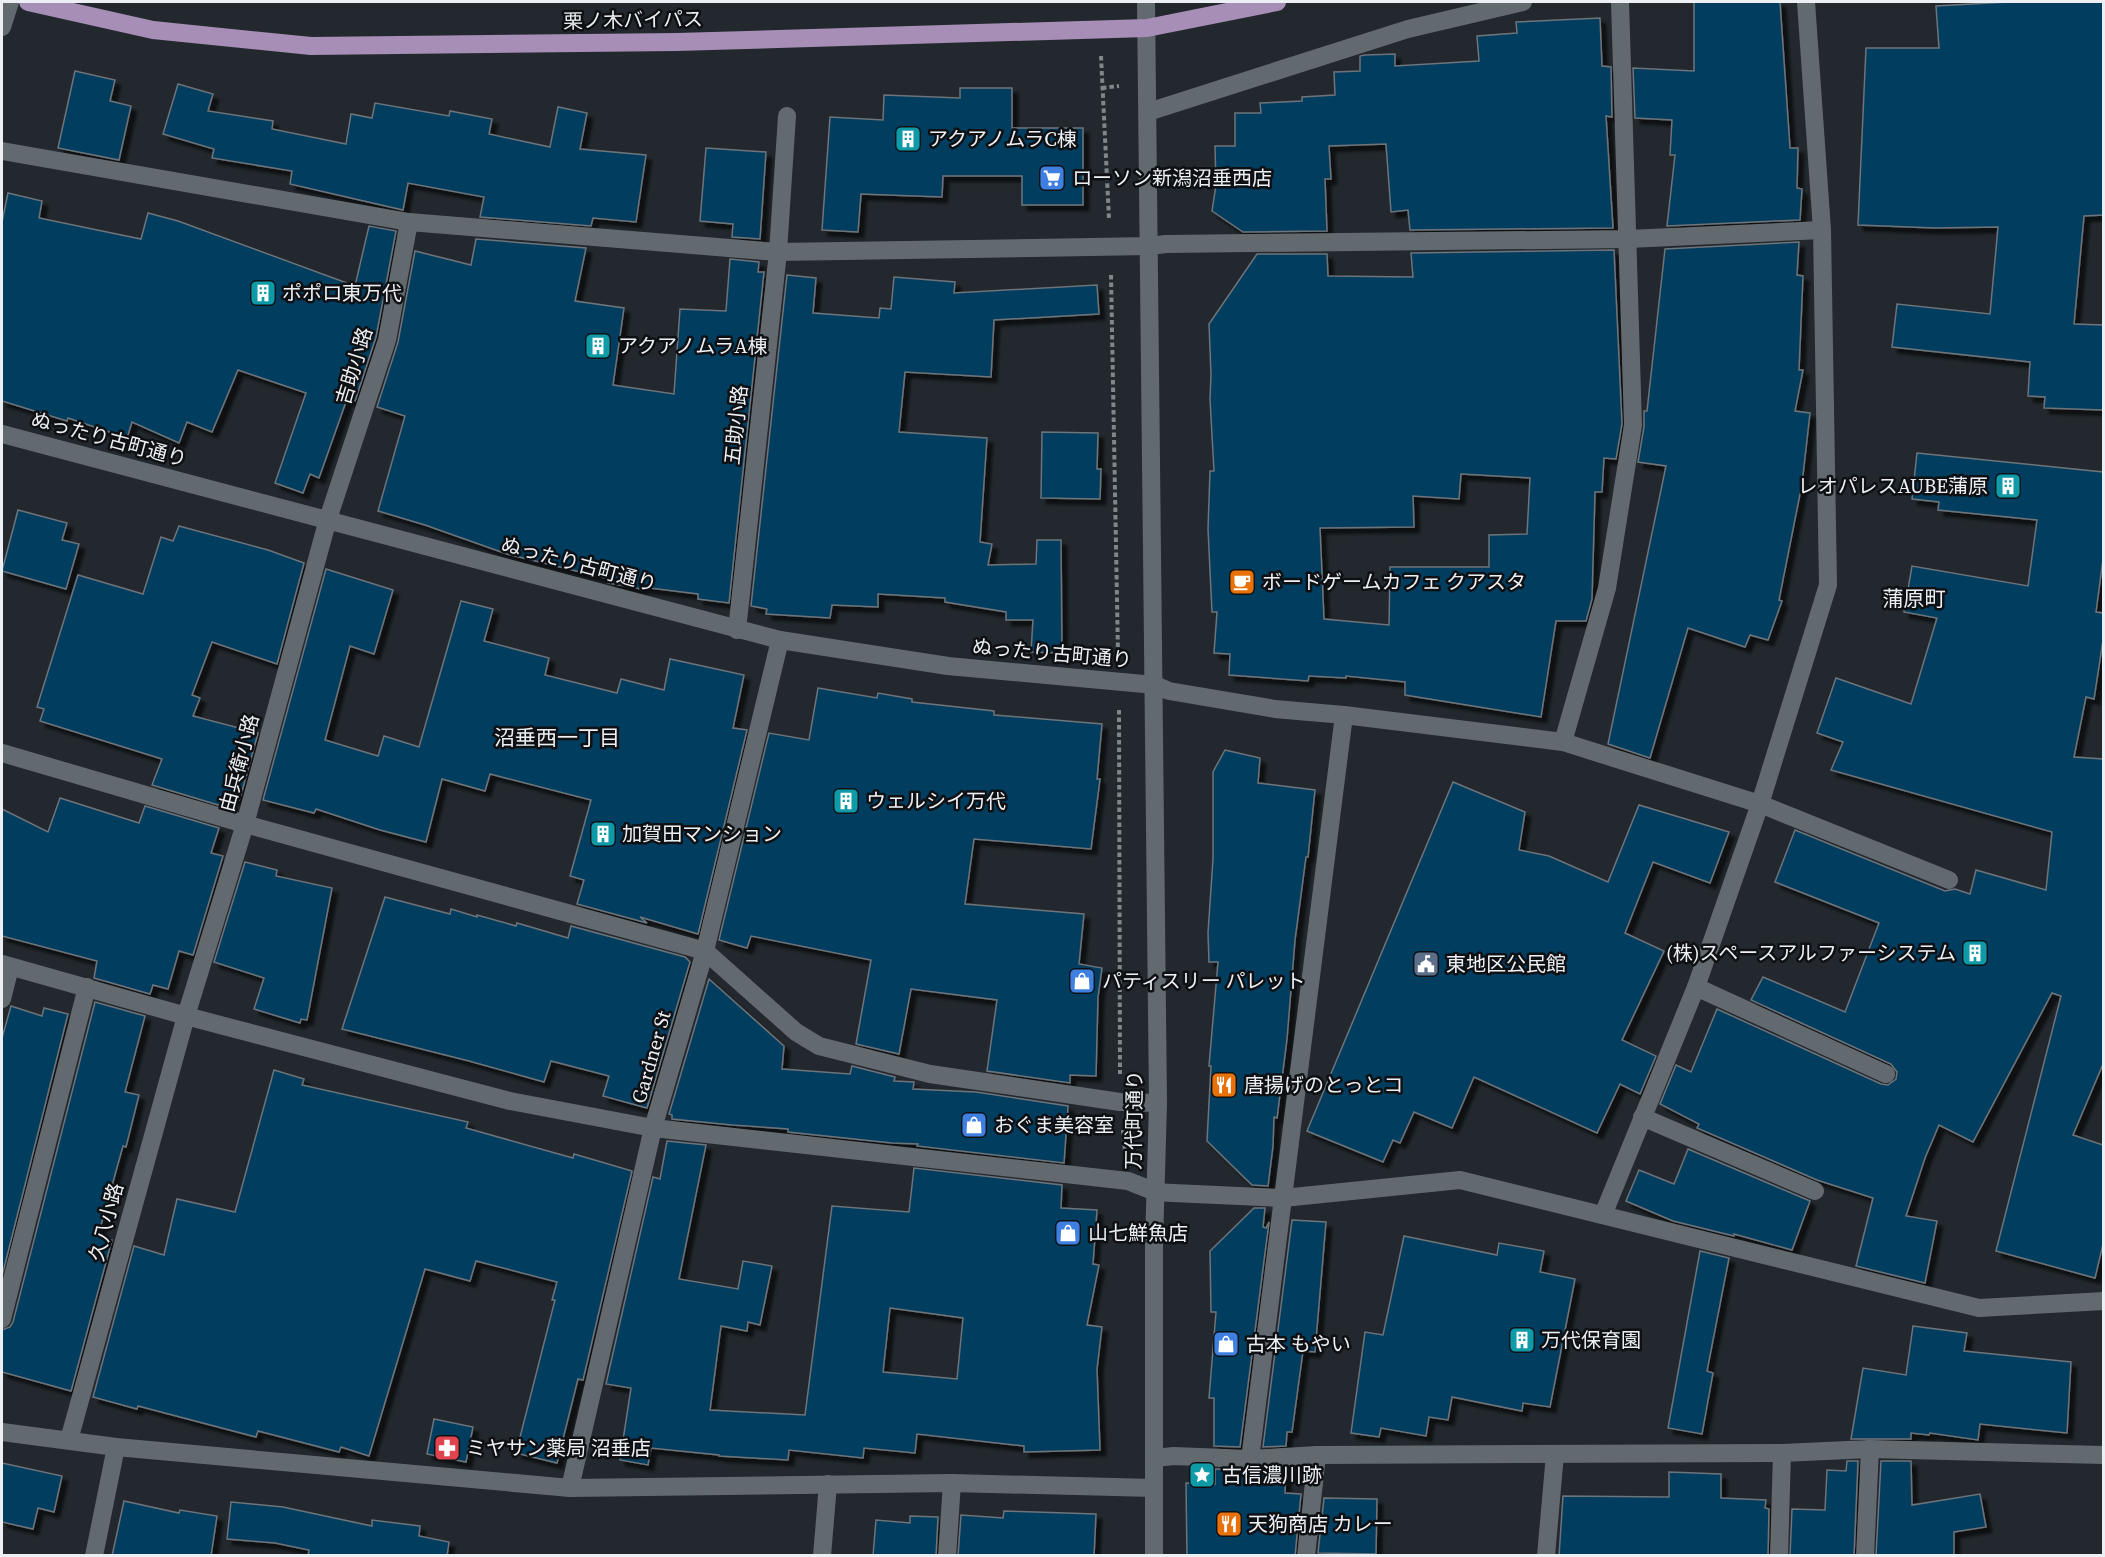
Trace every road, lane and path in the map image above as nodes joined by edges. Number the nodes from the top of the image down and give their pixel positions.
1 (10, 2) edge
2 (28, 2) edge
3 (1146, 2) edge
4 (1277, 2) edge
5 (1523, 2) edge
6 (1620, 2) edge
7 (1806, 2) edge
8 (2, 27) edge
9 (1147, 28) junction
10 (1102, 88) dead end
11 (1148, 112) junction
12 (787, 116) dead end
13 (2, 151) edge
14 (409, 222) junction
15 (1822, 230) junction
16 (1628, 239) junction
17 (1111, 246) junction
18 (1150, 246) junction
19 (778, 252) junction
20 (2, 434) edge
21 (328, 519) junction
22 (737, 630) junction
23 (780, 640) junction
24 (1119, 682) junction
25 (1155, 685) junction
26 (1344, 715) junction
27 (1563, 742) junction
28 (2, 753) edge
29 (1760, 804) junction
30 (245, 824) junction
31 (1949, 880) dead end
32 (705, 951) junction
33 (6, 965) edge
34 (87, 987) junction
35 (1696, 987) junction
36 (2, 999) edge
37 (186, 1016) junction
38 (1886, 1074) dead end
39 (1120, 1102) junction
40 (1158, 1103) junction
41 (1642, 1117) junction
42 (653, 1128) junction
43 (1128, 1181) junction
44 (1815, 1191) dead end
45 (1156, 1192) junction
46 (1283, 1198) junction
47 (1603, 1215) junction
48 (2103, 1301) edge
49 (2, 1319) edge
50 (2, 1432) edge
51 (69, 1440) junction
52 (116, 1447) junction
53 (1870, 1449) junction
54 (1782, 1453) junction
55 (1555, 1454) junction
56 (1317, 1455) junction
57 (2103, 1455) edge
58 (1154, 1458) junction
59 (1250, 1459) junction
60 (952, 1483) junction
61 (828, 1484) junction
62 (570, 1488) junction
63 (1154, 1488) junction
64 (94, 1556) edge
65 (822, 1556) edge
66 (947, 1556) edge
67 (1154, 1556) edge
68 (1306, 1556) edge
69 (1546, 1556) edge
70 (1779, 1556) edge
71 (1865, 1556) edge

1 - 8 street
2 - 9 main road, 栗ノ木バイパス
3 - 9 street, 万代町通り
4 - 9 main road, 栗ノ木バイパス
5 - 11 street
6 - 16 street
7 - 15 street
9 - 11 street, 万代町通り
10 - 17 path
11 - 18 street, 万代町通り
12 - 19 street, 五助小路
13 - 14 street
14 - 19 street
14 - 21 street, 吉助小路
15 - 16 street
15 - 29 street
16 - 18 street
16 - 27 street
17 - 18 street
17 - 19 street
17 - 24 path
18 - 25 street, 万代町通り
19 - 22 street, 五助小路
20 - 21 street, ぬったり古町通り
21 - 22 street, ぬったり古町通り
21 - 30 street, 由兵衛小路
22 - 23 street, ぬったり古町通り
23 - 24 street, ぬったり古町通り
23 - 32 street, Gardner St
24 - 25 street, ぬったり古町通り
24 - 39 path
25 - 26 street, ぬったり古町通り
25 - 40 street, 万代町通り
26 - 27 street, ぬったり古町通り
26 - 46 street
27 - 29 street, ぬったり古町通り
28 - 30 street
29 - 31 street, ぬったり古町通り
29 - 35 street
30 - 32 street
30 - 37 street, 由兵衛小路
32 - 39 street
32 - 42 street, Gardner St
33 - 34 street
33 - 36 street
34 - 37 street
34 - 49 street
35 - 38 street
35 - 41 street
37 - 42 street
37 - 51 street, 久八小路
39 - 40 street
39 - 43 path
40 - 45 street, 万代町通り
41 - 44 street
41 - 47 street
42 - 43 street
42 - 62 street, Gardner St
43 - 45 street
45 - 46 street
45 - 58 street, 万代町通り
46 - 47 street
46 - 59 street
47 - 48 street
50 - 51 street
51 - 52 street
52 - 62 street
52 - 64 street
53 - 54 street
53 - 57 street
53 - 71 street
54 - 55 street
54 - 70 street
55 - 56 street
55 - 69 street
56 - 59 street
56 - 68 street
58 - 59 street
58 - 63 street, 万代町通り
60 - 61 street
60 - 63 street
60 - 66 street
61 - 62 street
61 - 65 street
63 - 67 street, 万代町通り

